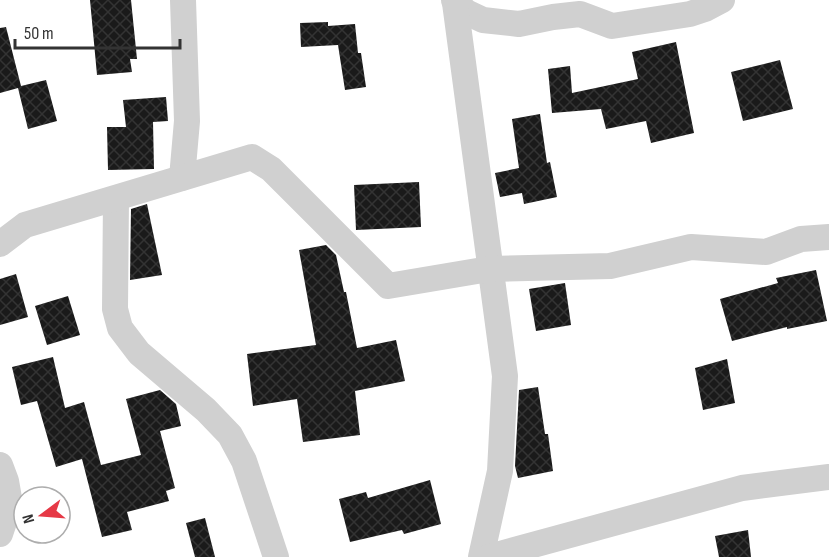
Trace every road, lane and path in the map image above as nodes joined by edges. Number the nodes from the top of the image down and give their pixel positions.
1 (183, 0) edge
2 (722, 0) edge
3 (454, 1) edge
4 (182, 178) junction
5 (116, 199) junction
6 (829, 237) edge
7 (0, 244) edge
8 (489, 268) junction
9 (0, 465) edge
10 (829, 477) edge
11 (0, 534) edge
12 (276, 557) edge
13 (481, 557) edge
14 (489, 557) edge

1 - 4 street
2 - 3 street
3 - 8 street
4 - 5 street
4 - 8 street
5 - 7 street
5 - 12 street
6 - 8 street
8 - 13 street
9 - 11 street
10 - 14 street

